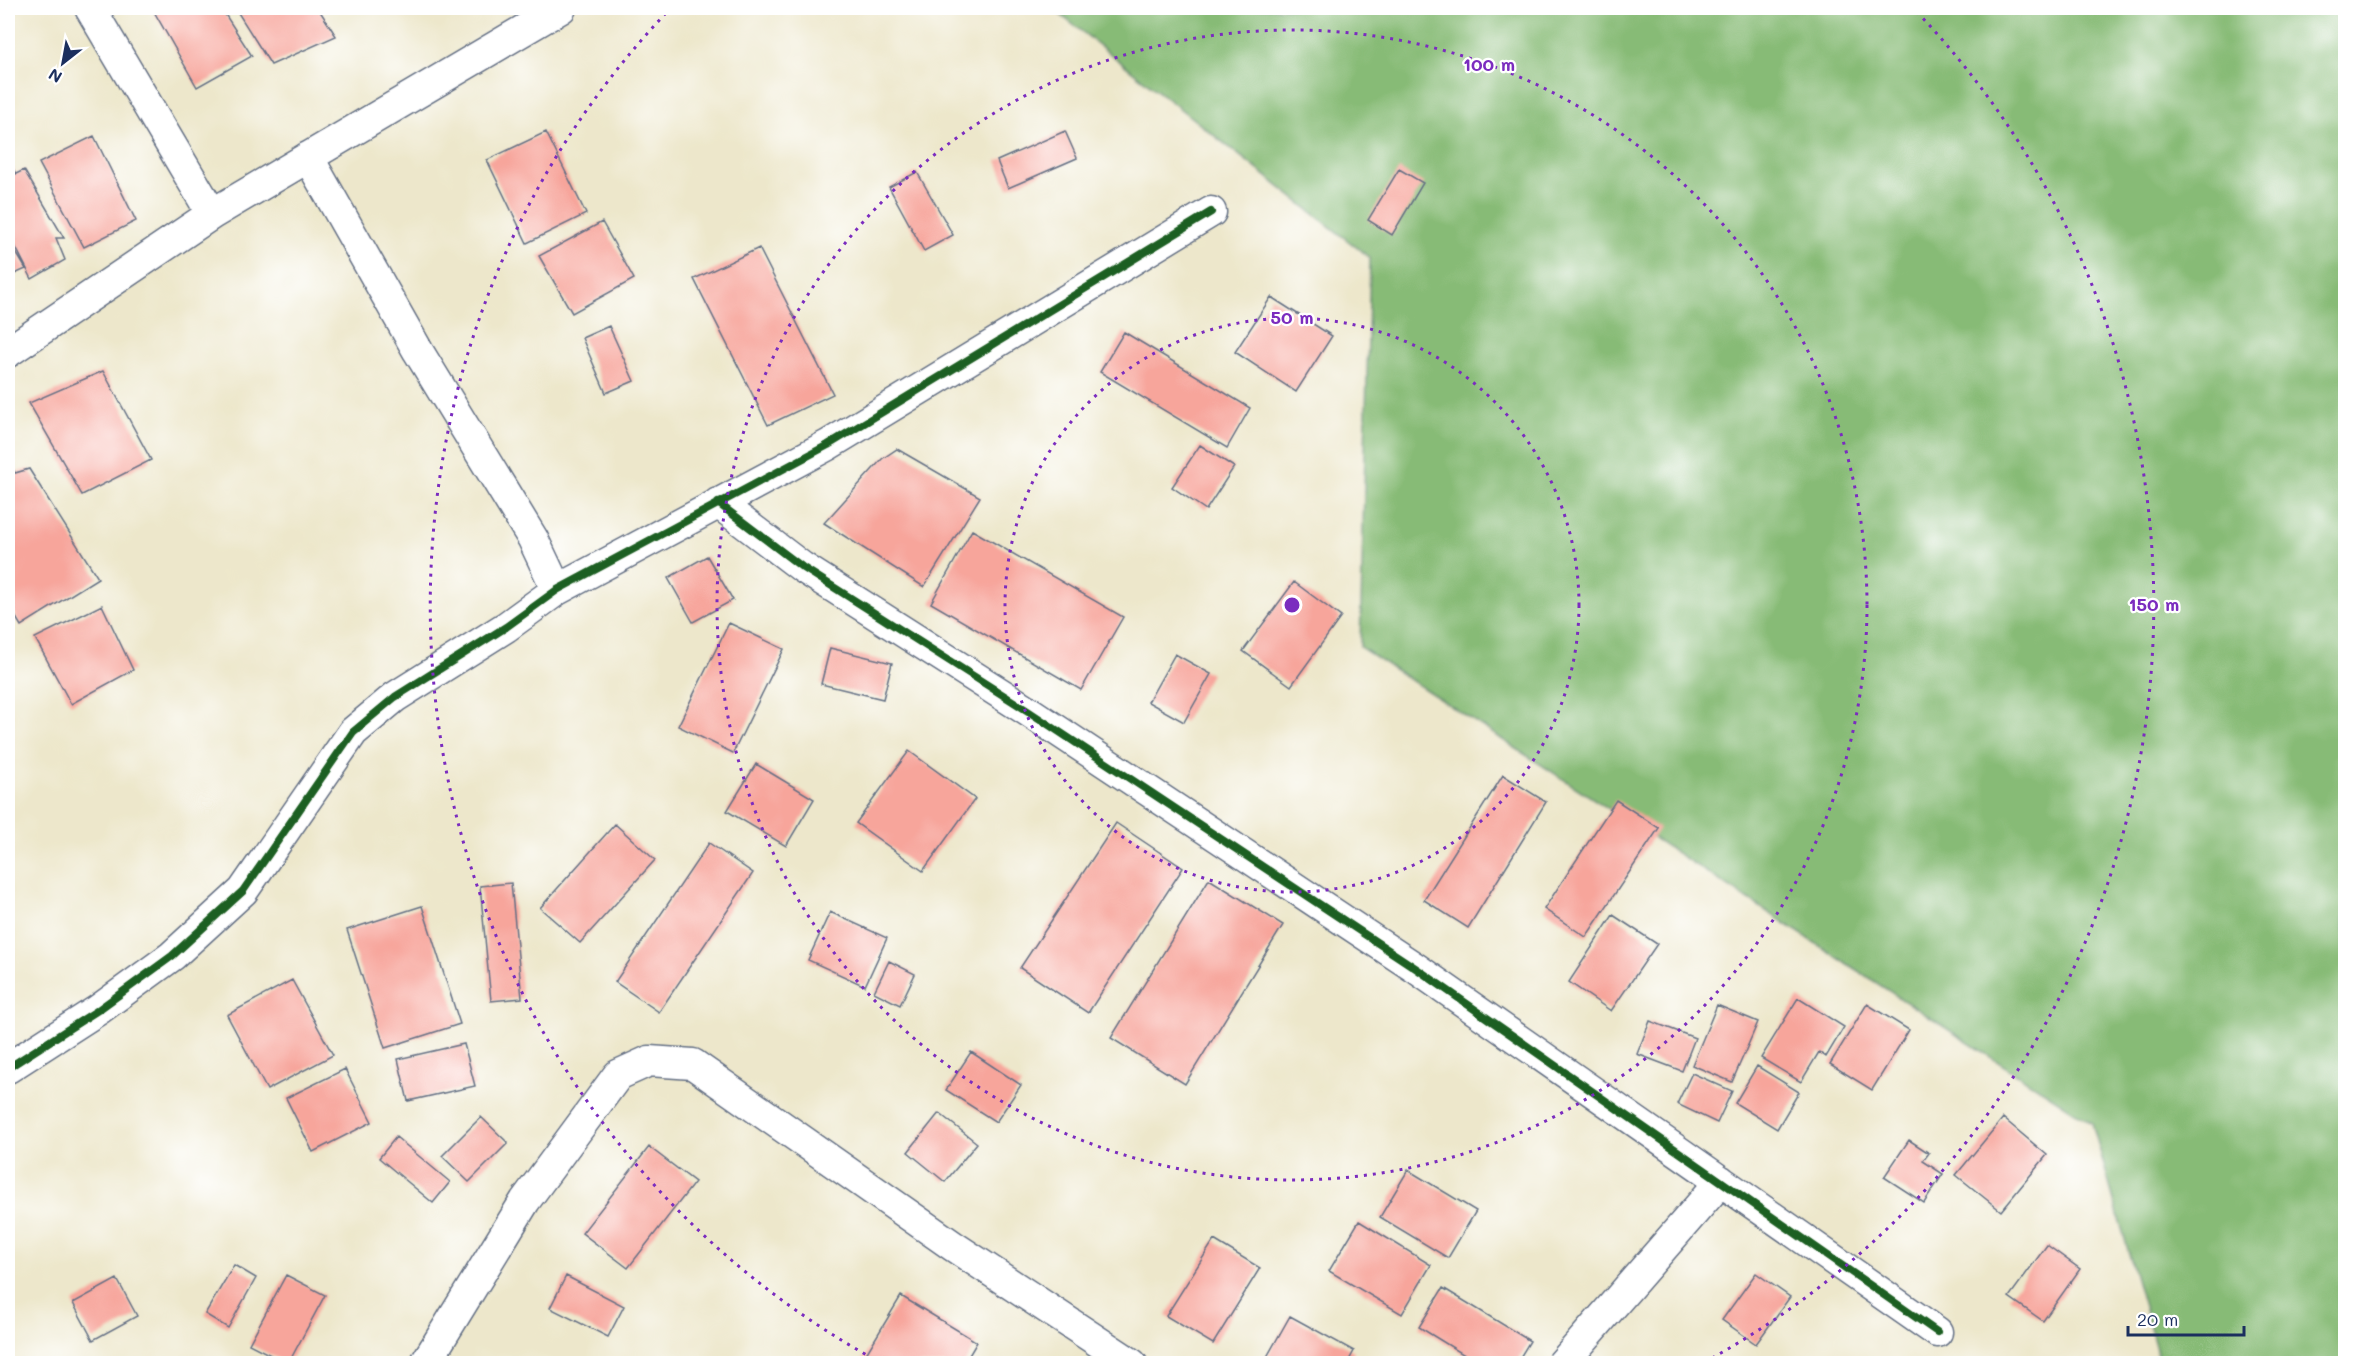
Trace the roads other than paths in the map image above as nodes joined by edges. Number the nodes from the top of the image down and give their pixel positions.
1 (90, 8) edge
2 (561, 8) edge
3 (308, 157) junction
4 (1211, 212) dead end
5 (212, 214) junction
6 (8, 352) edge
7 (718, 503) junction
8 (557, 590) junction
9 (8, 1068) edge
10 (1721, 1181) junction
11 (1937, 1332) dead end
12 (425, 1364) edge
13 (1132, 1364) edge
14 (1562, 1364) edge

1 - 5 street
2 - 3 street
3 - 5 street
3 - 8 street
4 - 7 street
5 - 6 street
7 - 8 street
7 - 10 street
8 - 9 street
10 - 11 street
10 - 14 street
12 - 13 street

